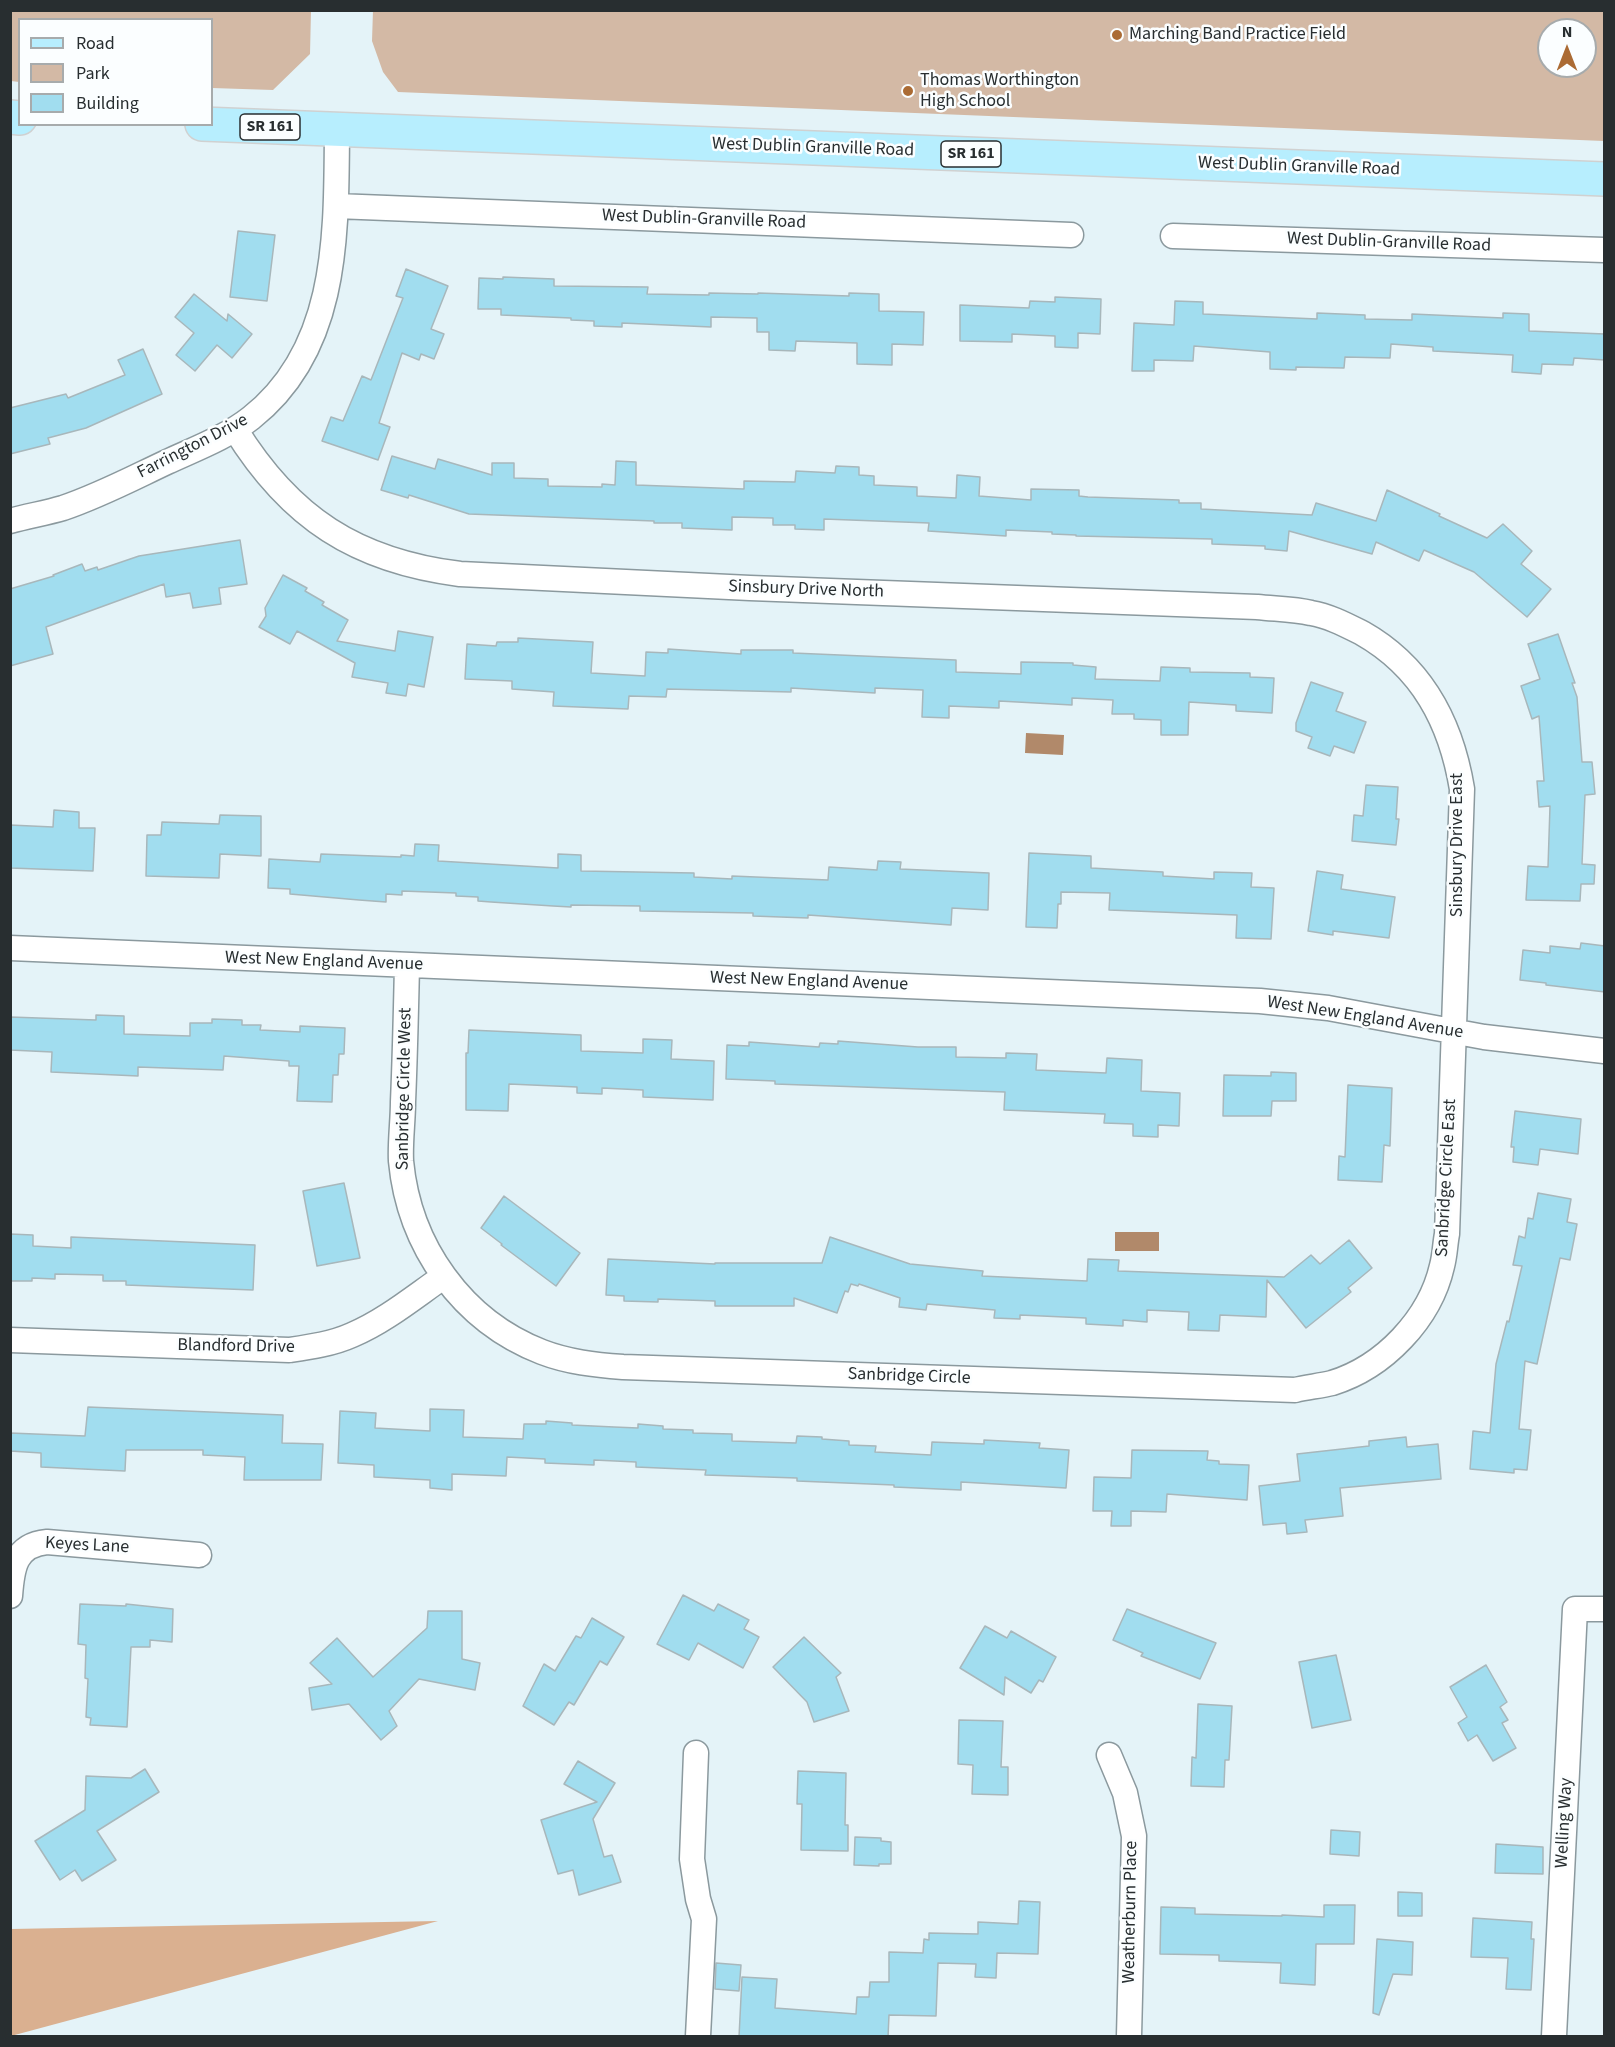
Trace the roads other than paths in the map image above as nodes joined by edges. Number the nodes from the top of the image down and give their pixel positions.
1 (213, 124) edge
2 (338, 129) junction
3 (1605, 179) edge
4 (336, 206) junction
5 (1071, 235) dead end
6 (1173, 236) dead end
7 (1605, 250) edge
8 (235, 429) junction
9 (10, 521) edge
10 (1412, 673) joint
11 (10, 948) edge
12 (407, 965) junction
13 (1453, 1031) junction
14 (1605, 1051) edge
15 (443, 1277) junction
16 (10, 1340) edge
17 (1394, 1347) joint
18 (200, 1554) dead end
19 (10, 1596) edge
20 (1605, 1609) edge
21 (696, 1753) dead end
22 (1108, 1755) dead end
23 (698, 2037) edge
24 (1129, 2037) edge
25 (1554, 2037) edge

1 - 2 main road, West Dublin Granville Road / SR 161
2 - 3 main road, West Dublin Granville Road / SR 161
2 - 4 street, Farrington Drive
4 - 5 street, West Dublin-Granville Road
4 - 8 street, Farrington Drive
6 - 7 street, West Dublin-Granville Road
8 - 9 street, Farrington Drive
8 - 10 street, Sinsbury Drive North
10 - 13 street, Sinsbury Drive East
11 - 12 street, West New England Avenue
12 - 13 street, West New England Avenue
12 - 15 street, Sanbridge Circle West
13 - 14 street, West New England Avenue
13 - 17 street, Sanbridge Circle East
15 - 16 street, Blandford Drive
15 - 17 street, Sanbridge Circle
18 - 19 street, Keyes Lane
20 - 25 street, Welling Way
21 - 23 street
22 - 24 street, Weatherburn Place

